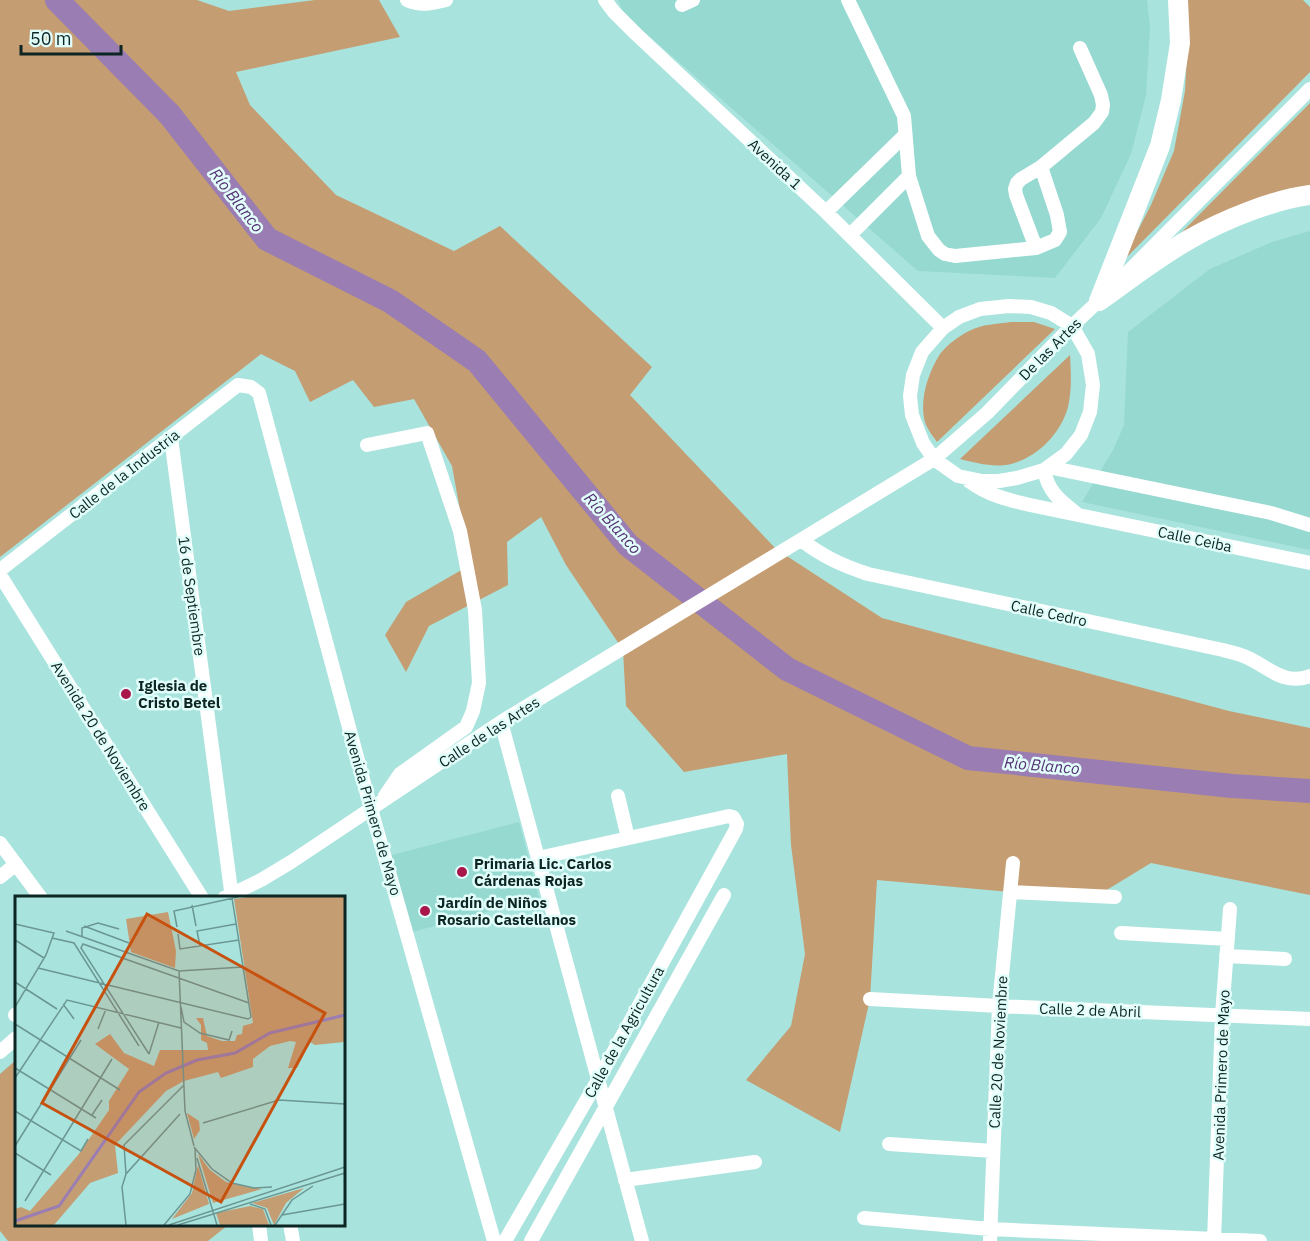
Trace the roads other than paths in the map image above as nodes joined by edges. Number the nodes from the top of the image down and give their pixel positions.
1 (407, 0) edge
2 (446, 0) edge
3 (605, 0) edge
4 (848, 0) edge
5 (1178, 0) edge
6 (1080, 48) dead end
7 (1310, 89) edge
8 (905, 135) junction
9 (1041, 167) junction
10 (909, 176) junction
11 (1310, 195) edge
12 (826, 212) junction
13 (850, 235) junction
14 (1036, 248) junction
15 (1098, 301) junction
16 (1072, 326) junction
17 (943, 328) junction
18 (251, 387) joint
19 (171, 438) junction
20 (367, 445) dead end
21 (934, 459) junction
22 (1046, 468) junction
23 (966, 478) junction
24 (1080, 516) junction
25 (1310, 525) edge
26 (801, 540) junction
27 (1310, 563) edge
28 (756, 567) joint
29 (0, 570) edge
30 (0, 575) edge
31 (1305, 677) edge
32 (501, 722) junction
33 (618, 796) dead end
34 (376, 805) junction
35 (628, 838) junction
36 (0, 843) edge
37 (538, 858) junction
38 (1013, 863) dead end
39 (16, 864) junction
40 (0, 877) edge
41 (1010, 892) junction
42 (724, 895) dead end
43 (40, 896) edge
44 (201, 896) edge
45 (229, 896) edge
46 (1115, 897) dead end
47 (1230, 909) dead end
48 (1121, 933) dead end
49 (1228, 939) junction
50 (1226, 956) junction
51 (1285, 959) dead end
52 (870, 999) dead end
53 (999, 1006) junction
54 (1222, 1015) junction
55 (1310, 1019) edge
56 (15, 1039) edge
57 (0, 1052) edge
58 (601, 1094) junction
59 (889, 1144) dead end
60 (993, 1151) junction
61 (755, 1162) dead end
62 (625, 1180) junction
63 (864, 1218) dead end
64 (259, 1226) edge
65 (290, 1226) edge
66 (990, 1235) edge
67 (1214, 1240) edge
68 (261, 1241) edge
69 (293, 1241) edge
70 (494, 1241) edge
71 (505, 1241) edge
72 (531, 1241) edge
73 (642, 1241) edge
74 (1260, 1241) edge

1 - 2 street
3 - 12 street, Avenida 1
4 - 8 street
5 - 15 highway
6 - 9 street
7 - 15 street, De las Artes
8 - 10 street
8 - 12 street
9 - 14 street
9 - 14 street
10 - 13 street
10 - 14 street
11 - 15 highway
12 - 13 street, Avenida 1
13 - 17 street, Avenida 1
15 - 16 street, De las Artes
16 - 17 street
16 - 21 street, De las Artes
16 - 22 street
17 - 21 street
18 - 19 street, Calle de la Industria
18 - 34 street, Avenida Primero de Mayo
19 - 29 street, Calle de la Industria
19 - 45 street, 16 de Septiembre
20 - 34 street
21 - 23 street, Calle Ceiba
21 - 26 street, De las Artes
22 - 23 street
22 - 24 street, Calle Ceiba
22 - 25 street
23 - 24 street, Calle Ceiba
24 - 27 street, Calle Ceiba
26 - 28 street, De las Artes
26 - 31 street, Calle Cedro
28 - 32 street, Calle de las Artes
30 - 44 street, Avenida 20 de Noviembre
32 - 34 street, Calle de las Artes
32 - 37 street
33 - 35 street
34 - 45 street, Calle de las Artes
34 - 70 street, Avenida Primero de Mayo
35 - 37 street
35 - 58 street, Calle de la Agricultura
36 - 39 street
37 - 58 street
38 - 41 street, Calle 20 de Noviembre
39 - 40 street
39 - 43 street
41 - 46 street
41 - 53 street, Calle 20 de Noviembre
42 - 58 street, Calle de la Agricultura
47 - 49 street, Avenida Primero de Mayo
48 - 49 street
49 - 50 street, Avenida Primero de Mayo
50 - 51 street
50 - 54 street, Avenida Primero de Mayo
52 - 53 street, Calle 2 de Abril
53 - 54 street, Calle 2 de Abril
53 - 60 street, Calle 20 de Noviembre
54 - 55 street, Calle 2 de Abril
54 - 67 street, Avenida Primero de Mayo
56 - 57 street
58 - 62 street
58 - 71 street, Calle de la Agricultura
58 - 72 street, Calle de la Agricultura
59 - 60 street
60 - 66 street, Calle 20 de Noviembre
61 - 62 street
62 - 73 street
63 - 66 street
64 - 68 street
65 - 69 street
66 - 67 street
67 - 74 street

